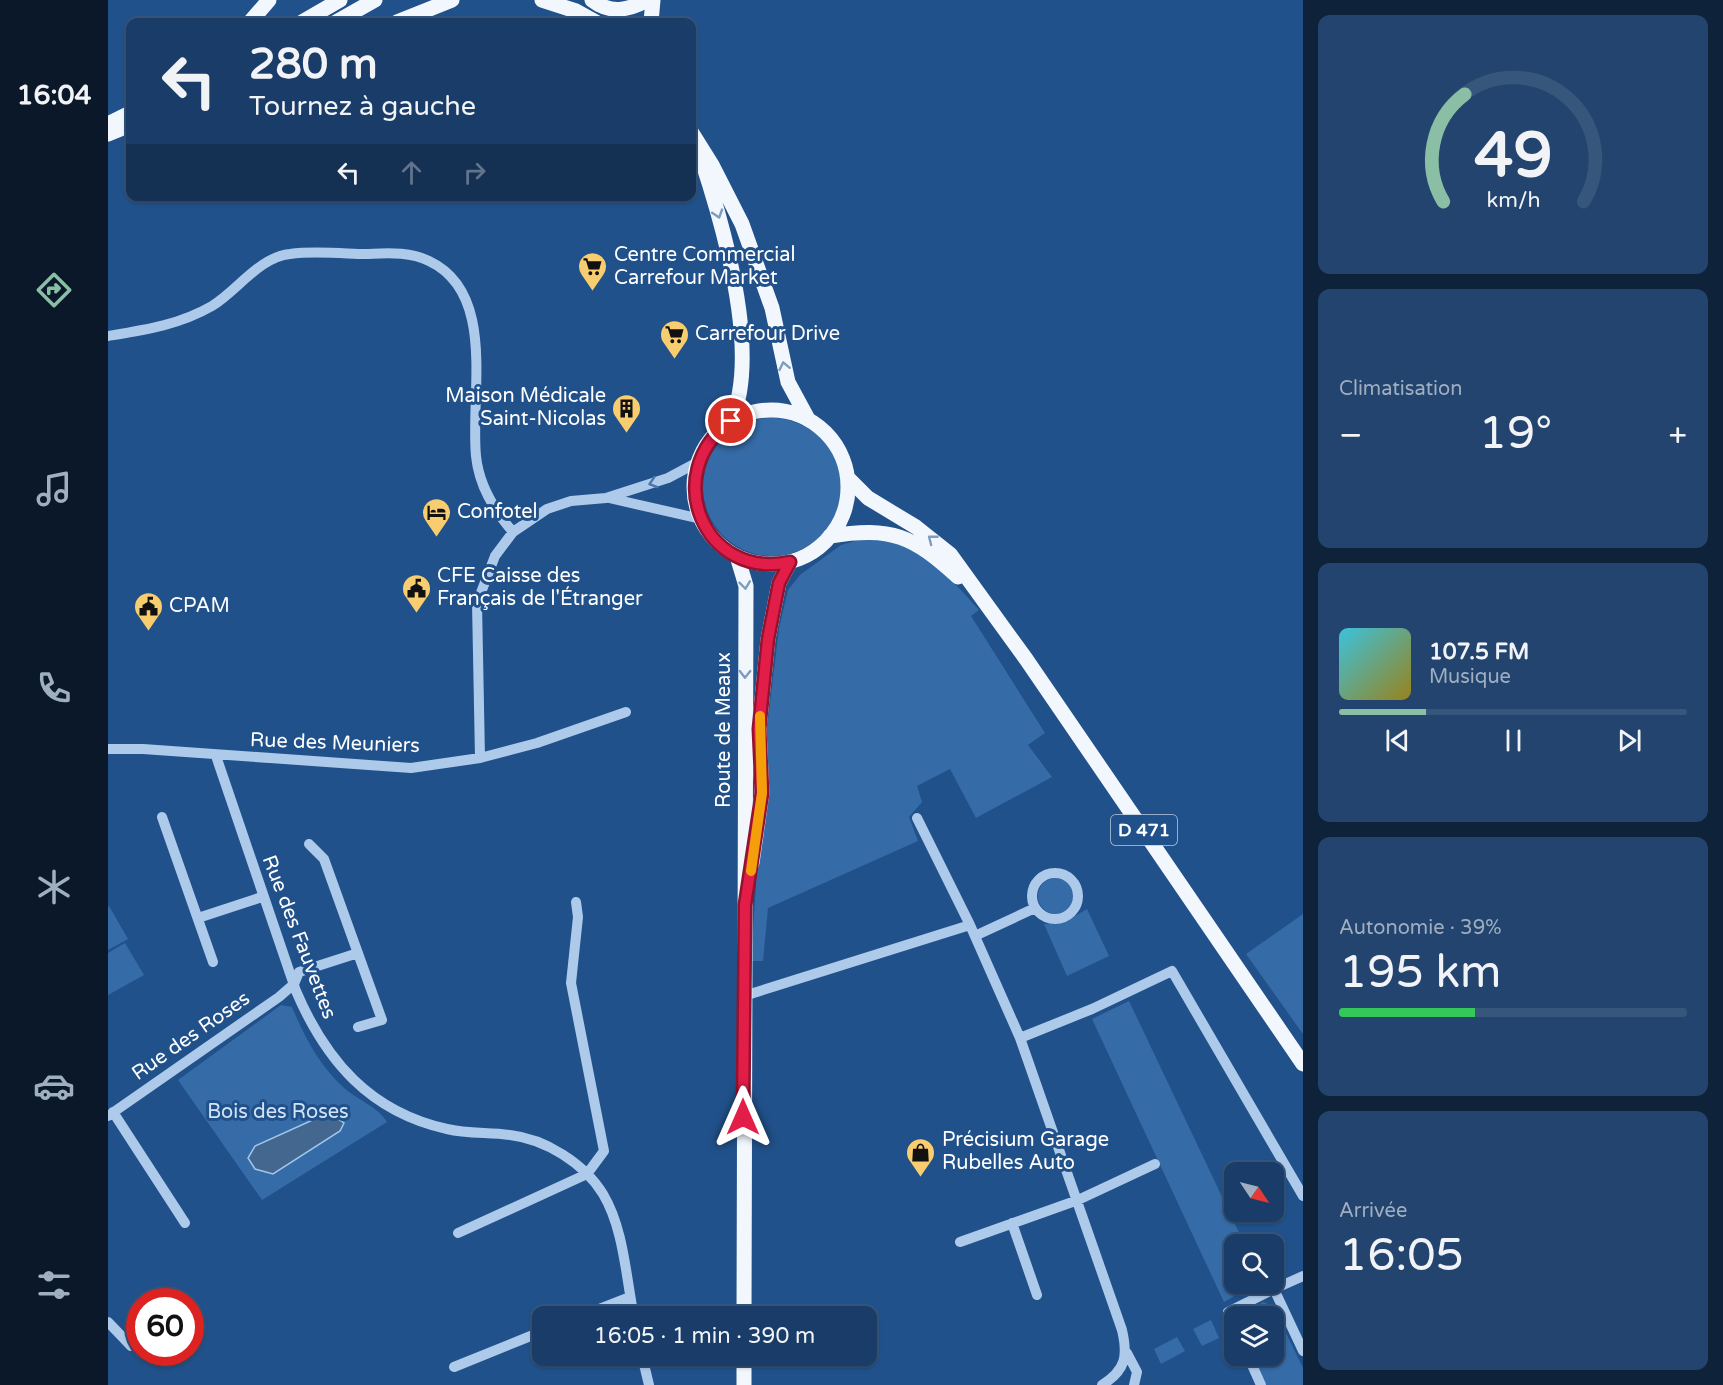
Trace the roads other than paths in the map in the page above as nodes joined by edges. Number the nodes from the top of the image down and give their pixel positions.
1 (269, 0) edge
2 (340, 0) edge
3 (375, 0) edge
4 (455, 0) edge
5 (542, 0) edge
6 (592, 0) edge
7 (647, 0) edge
8 (653, 0) edge
9 (610, 9) junction
10 (253, 18) edge
11 (309, 18) edge
12 (343, 18) edge
13 (408, 18) edge
14 (589, 18) edge
15 (624, 18) edge
16 (651, 18) edge
17 (126, 115) edge
18 (126, 125) edge
19 (109, 127) edge
20 (696, 141) edge
21 (696, 145) edge
22 (108, 336) edge
23 (808, 419) junction
24 (731, 421) junction
25 (698, 462) junction
26 (848, 478) junction
27 (606, 498) junction
28 (701, 519) junction
29 (513, 532) junction
30 (830, 536) junction
31 (736, 556) junction
32 (790, 562) junction
33 (982, 600) junction
34 (626, 712) dead end
35 (108, 749) edge
36 (216, 756) junction
37 (480, 758) junction
38 (162, 817) dead end
39 (917, 818) dead end
40 (309, 844) dead end
41 (262, 897) junction
42 (576, 902) dead end
43 (745, 905) junction
44 (1035, 908) junction
45 (198, 918) junction
46 (970, 925) junction
47 (977, 935) junction
48 (358, 952) junction
49 (213, 962) dead end
50 (294, 984) junction
51 (744, 996) junction
52 (358, 1027) dead end
53 (1020, 1038) junction
54 (1303, 1064) edge
55 (111, 1114) edge
56 (1155, 1164) dead end
57 (587, 1174) junction
58 (1303, 1196) edge
59 (1078, 1200) junction
60 (185, 1223) dead end
61 (1012, 1223) junction
62 (458, 1233) dead end
63 (960, 1242) dead end
64 (1303, 1276) edge
65 (1284, 1285) edge
66 (1264, 1294) edge
67 (1276, 1294) edge
68 (1037, 1295) dead end
69 (630, 1297) junction
70 (607, 1306) edge
71 (632, 1306) edge
72 (744, 1306) edge
73 (1239, 1306) edge
74 (108, 1322) edge
75 (532, 1335) edge
76 (126, 1341) edge
77 (1303, 1351) edge
78 (1127, 1353) junction
79 (644, 1366) edge
80 (744, 1366) edge
81 (1252, 1366) edge
82 (454, 1367) dead end
83 (1105, 1384) edge
84 (649, 1385) edge
85 (744, 1385) edge
86 (1134, 1385) edge
87 (1261, 1385) edge

1 - 10 main road
2 - 11 main road
3 - 12 main road
4 - 13 main road
5 - 14 main road
6 - 9 main road
7 - 9 main road
8 - 16 main road
9 - 15 main road
17 - 19 main road
18 - 19 main road
23 -> 20 main road
21 -> 24 main road
22 - 29 street
23 - 24 main road
23 - 26 main road
24 - 25 main road
25 -> 27 street
25 - 28 main road
26 - 30 main road
33 -> 26 main road, D 471
27 - 28 street
27 - 29 street
28 - 31 main road
29 - 37 street
30 - 32 main road
30 - 33 main road, D 471
31 - 32 main road
31 -> 43 main road, Route de Meaux
32 - 43 main road, Route de Meaux
33 - 54 main road, D 471
34 - 37 street, Rue des Meuniers
35 - 36 street, Rue des Meuniers
36 - 37 street, Rue des Meuniers
36 - 41 street, Rue des Fauvettes
38 - 45 street
39 - 46 street
40 - 48 street
41 - 45 street
41 - 50 street, Rue des Fauvettes
42 - 57 street
43 - 51 main road, Route de Meaux
44 - 44 street
44 - 47 street
45 - 49 street
46 - 47 street
46 - 51 street
47 - 53 street
48 - 50 street, Rue des Roses
48 - 52 street
50 - 55 street, Rue des Roses
50 - 57 street, Rue des Fauvettes
51 - 72 main road, Route de Meaux
53 - 58 street
53 - 59 street
55 - 60 street
56 - 59 street
57 - 62 street
57 - 69 street, Rue des Fauvettes
59 - 61 street
59 - 78 street
61 - 63 street
61 - 68 street
64 - 65 street
66 - 73 street
67 - 77 street
69 - 70 street
69 - 71 street, Rue des Fauvettes
74 - 76 street
75 - 82 street
78 - 83 street
78 - 86 street
79 - 84 street
80 - 85 main road
81 - 87 street

